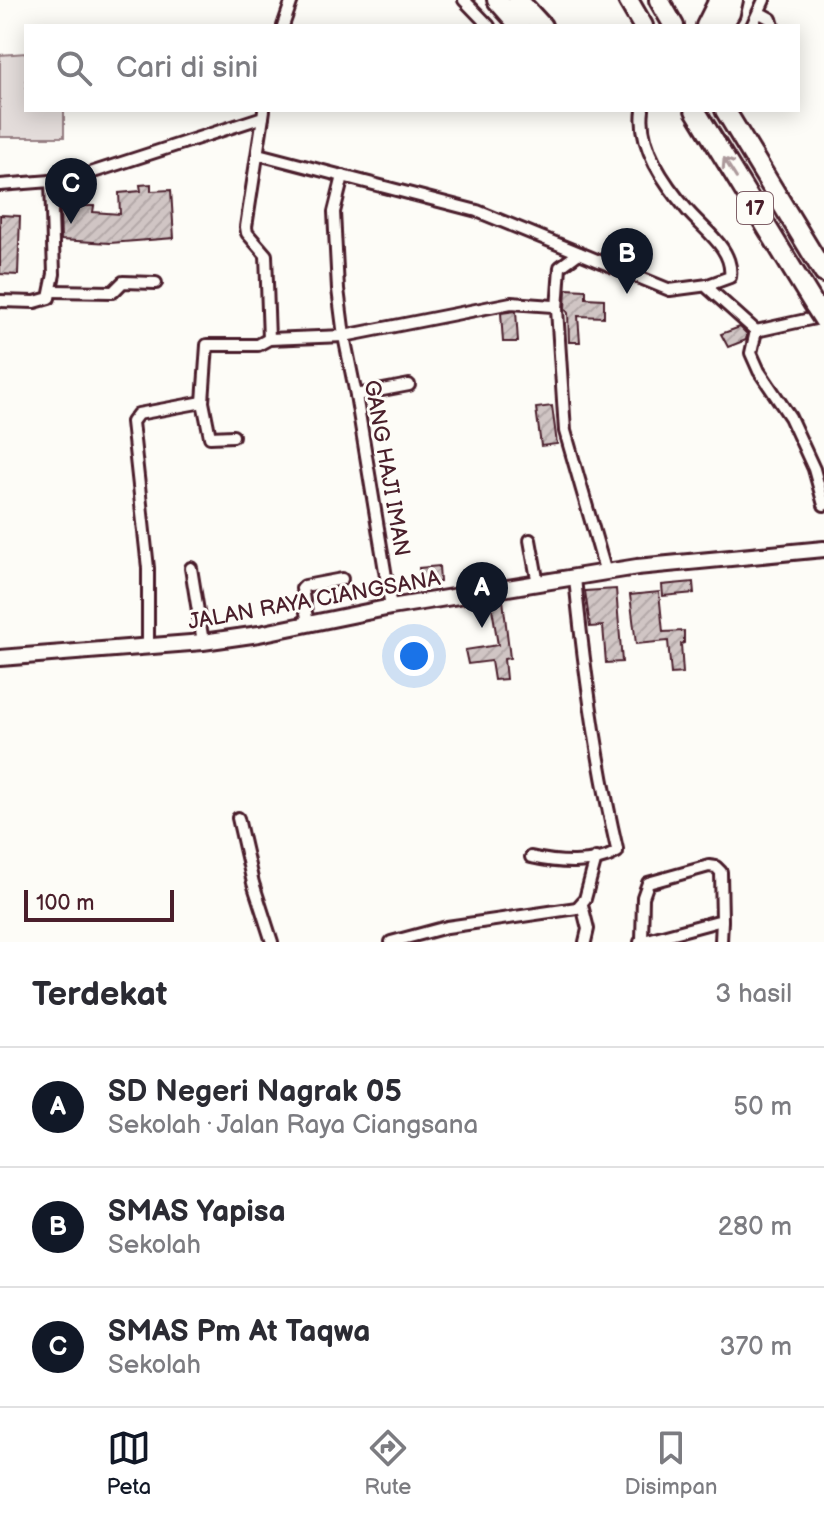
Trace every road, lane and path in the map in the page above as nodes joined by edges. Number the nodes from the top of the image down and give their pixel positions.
1 (292, 0) edge
2 (464, 0) edge
3 (497, 0) edge
4 (518, 0) edge
5 (628, 0) edge
6 (719, 0) edge
7 (733, 0) edge
8 (764, 0) edge
9 (660, 2) edge
10 (760, 13) junction
11 (284, 24) edge
12 (487, 24) edge
13 (518, 24) edge
14 (540, 24) edge
15 (642, 24) edge
16 (673, 24) edge
17 (707, 24) edge
18 (723, 24) edge
19 (753, 24) edge
20 (772, 24) edge
21 (643, 112) edge
22 (696, 112) edge
23 (726, 112) edge
24 (264, 114) edge
25 (258, 154) junction
26 (343, 176) junction
27 (51, 181) junction
28 (0, 185) edge
29 (579, 253) junction
30 (824, 273) edge
31 (156, 283) dead end
32 (708, 285) junction
33 (52, 291) junction
34 (0, 301) edge
35 (557, 309) junction
36 (821, 314) edge
37 (756, 331) junction
38 (344, 336) junction
39 (269, 339) junction
40 (409, 385) dead end
41 (356, 395) junction
42 (203, 402) junction
43 (233, 436) dead end
44 (824, 505) edge
45 (530, 540) dead end
46 (824, 549) edge
47 (191, 568) dead end
48 (606, 573) junction
49 (575, 578) junction
50 (342, 579) dead end
51 (538, 584) junction
52 (391, 607) junction
53 (308, 624) junction
54 (203, 642) junction
55 (148, 647) junction
56 (0, 658) edge
57 (238, 818) dead end
58 (531, 857) dead end
59 (596, 858) junction
60 (582, 905) junction
61 (722, 920) junction
62 (671, 938) edge
63 (272, 942) edge
64 (391, 942) edge
65 (585, 942) edge
66 (641, 942) edge
67 (721, 942) edge

1 - 11 street
2 - 12 street
3 - 13 highway
4 - 14 highway
5 - 15 highway
6 - 17 highway
7 - 18 highway
8 - 10 street
9 - 16 highway
10 - 19 street
10 - 20 street
21 - 32 street
36 -> 22 highway, 17
23 - 30 highway, 17
24 - 25 street
24 - 27 street
25 - 26 street
25 - 39 street
26 - 29 street
26 - 38 street, GANG HAJI IMAN
27 - 28 street
27 - 33 street
29 - 32 street
29 - 35 street
31 - 33 street
32 - 37 street
33 - 34 street
35 - 38 street
35 - 48 street
36 - 37 street
37 - 44 street
38 - 39 street
38 - 41 street, GANG HAJI IMAN
39 - 42 street
40 - 41 street
41 - 52 street, GANG HAJI IMAN
42 - 43 street
42 - 55 street
45 - 51 street
46 - 48 main road, JALAN RAYA CIANGSANA
47 - 54 street
48 - 49 main road, JALAN RAYA CIANGSANA
49 - 51 main road, JALAN RAYA CIANGSANA
49 - 59 street
50 - 53 street
51 - 52 main road, JALAN RAYA CIANGSANA
52 - 53 main road, JALAN RAYA CIANGSANA
53 - 54 main road, JALAN RAYA CIANGSANA
54 - 55 main road, JALAN RAYA CIANGSANA
55 - 56 main road, JALAN RAYA CIANGSANA
57 - 63 street
58 - 59 street
59 - 60 street
60 - 64 street
60 - 65 street
61 - 62 street
61 - 66 street
61 - 67 street
62 - 66 street

